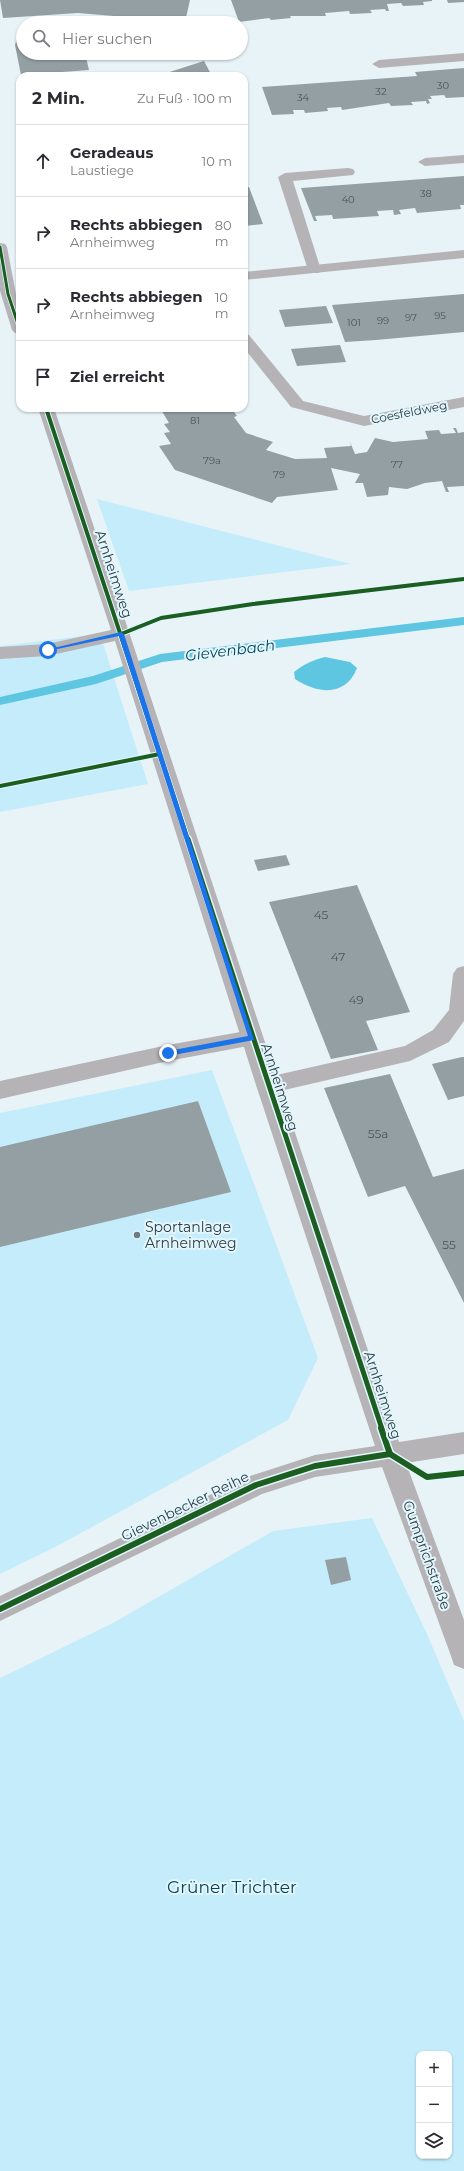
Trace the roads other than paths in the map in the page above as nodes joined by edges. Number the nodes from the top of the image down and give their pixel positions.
1 (464, 57) edge
2 (379, 64) dead end
3 (464, 159) edge
4 (425, 162) dead end
5 (348, 172) dead end
6 (0, 247) edge
7 (464, 254) edge
8 (314, 270) junction
9 (248, 276) edge
10 (14, 294) edge
11 (16, 306) edge
12 (248, 343) edge
13 (464, 402) edge
14 (47, 412) edge
15 (123, 639) junction
16 (0, 653) edge
17 (464, 974) edge
18 (251, 1038) junction
19 (267, 1085) junction
20 (0, 1090) edge
21 (464, 1444) edge
22 (390, 1454) junction
23 (0, 1609) edge
24 (464, 1656) edge

1 - 2 street
3 - 4 street
5 - 8 street
6 - 10 street
7 - 8 street
8 - 9 street
10 - 11 street
12 - 13 street, Coesfeldweg
14 - 15 street, Arnheimweg
15 - 16 street
15 - 18 street, Arnheimweg
17 - 19 street
18 - 19 street, Arnheimweg
18 - 20 street, Arnheimweg
19 - 22 street, Arnheimweg
21 - 22 street, Gievenbecker Reihe
22 - 23 street, Gievenbecker Reihe
22 - 24 street, Gumprichstraße

